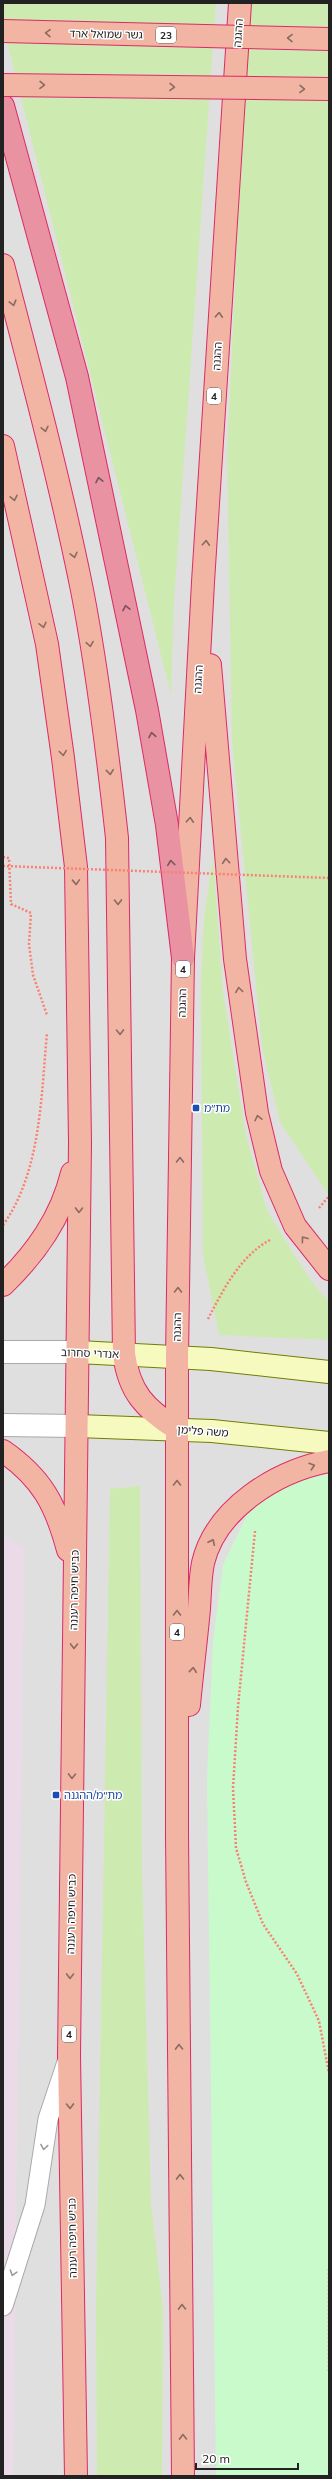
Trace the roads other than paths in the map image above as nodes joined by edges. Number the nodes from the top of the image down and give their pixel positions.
1 (240, 3) edge
2 (3, 31) edge
3 (329, 39) edge
4 (3, 85) edge
5 (329, 89) edge
6 (3, 106) edge
7 (3, 265) edge
8 (3, 446) edge
9 (203, 582) junction
10 (183, 958) junction
11 (80, 1143) junction
12 (329, 1269) edge
13 (3, 1285) edge
14 (3, 1352) edge
15 (78, 1352) junction
16 (124, 1354) junction
17 (177, 1357) junction
18 (329, 1372) edge
19 (3, 1425) edge
20 (77, 1426) junction
21 (177, 1430) junction
22 (329, 1443) edge
23 (3, 1451) edge
24 (329, 1461) edge
25 (74, 1593) junction
26 (177, 1834) junction
27 (69, 2055) junction
28 (3, 2306) edge
29 (76, 2476) edge
30 (184, 2476) edge

9 -> 1 highway, ההגנה / 4
3 -> 2 highway, גשר שמואל ארד / 23, bridge
4 -> 5 highway, bridge
10 -> 6 highway
7 -> 16 highway
8 -> 11 highway, 4
10 -> 9 highway, ההגנה / 4
12 -> 9 highway
17 -> 10 highway, ההגנה / 4
11 - 13 highway
11 -> 15 highway, 4
14 - 15 street, אנדרי סחרוב
15 - 16 main road, אנדרי סחרוב
15 - 20 highway, כביש חיפה רעננה / 4
16 - 17 main road, אנדרי סחרוב
16 - 21 highway
17 - 18 main road
17 - 21 highway, 4
19 - 20 street
20 - 21 main road, משה פלימן
20 - 25 highway, כביש חיפה רעננה / 4
21 - 22 main road, משה פלימן
26 -> 21 highway, 4
23 - 25 highway
26 -> 24 highway
25 -> 27 highway, כביש חיפה רעננה / 4
30 -> 26 highway, 4
27 -> 28 lane
27 -> 29 highway, כביש חיפה רעננה / 4

